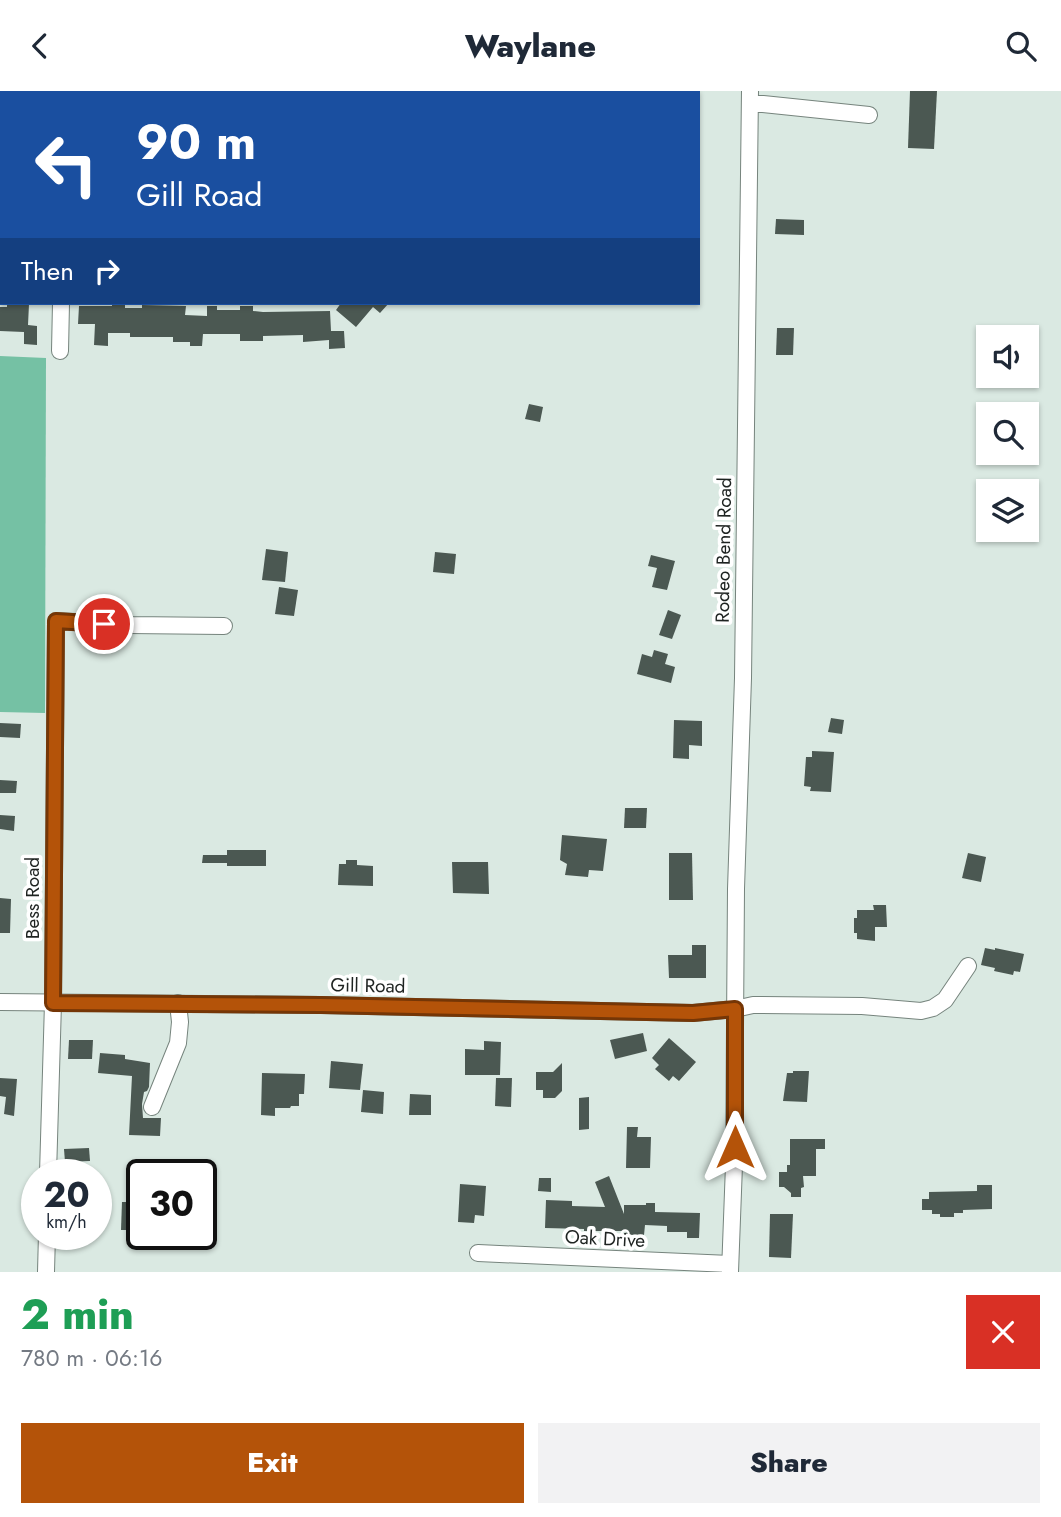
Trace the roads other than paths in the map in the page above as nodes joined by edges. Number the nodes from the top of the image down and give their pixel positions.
1 (750, 98) edge
2 (869, 115) dead end
3 (61, 305) edge
4 (60, 351) dead end
5 (224, 626) dead end
6 (968, 966) dead end
7 (0, 1002) edge
8 (53, 1003) junction
9 (178, 1003) junction
10 (735, 1009) junction
11 (152, 1107) dead end
12 (48, 1159) edge
13 (47, 1250) edge
14 (478, 1253) dead end
15 (730, 1268) edge
16 (46, 1272) edge

1 - 2 street
1 - 10 street, Rodeo Bend Road
3 - 4 street
5 - 8 street, Bess Road
6 - 10 street, Gill Road
7 - 8 street, Gill Road
8 - 9 street, Gill Road
8 - 12 street, Bess Road
9 - 10 street, Gill Road
9 - 11 street
10 - 15 street, Rodeo Bend Road
13 - 16 street
14 - 15 street, Oak Drive

